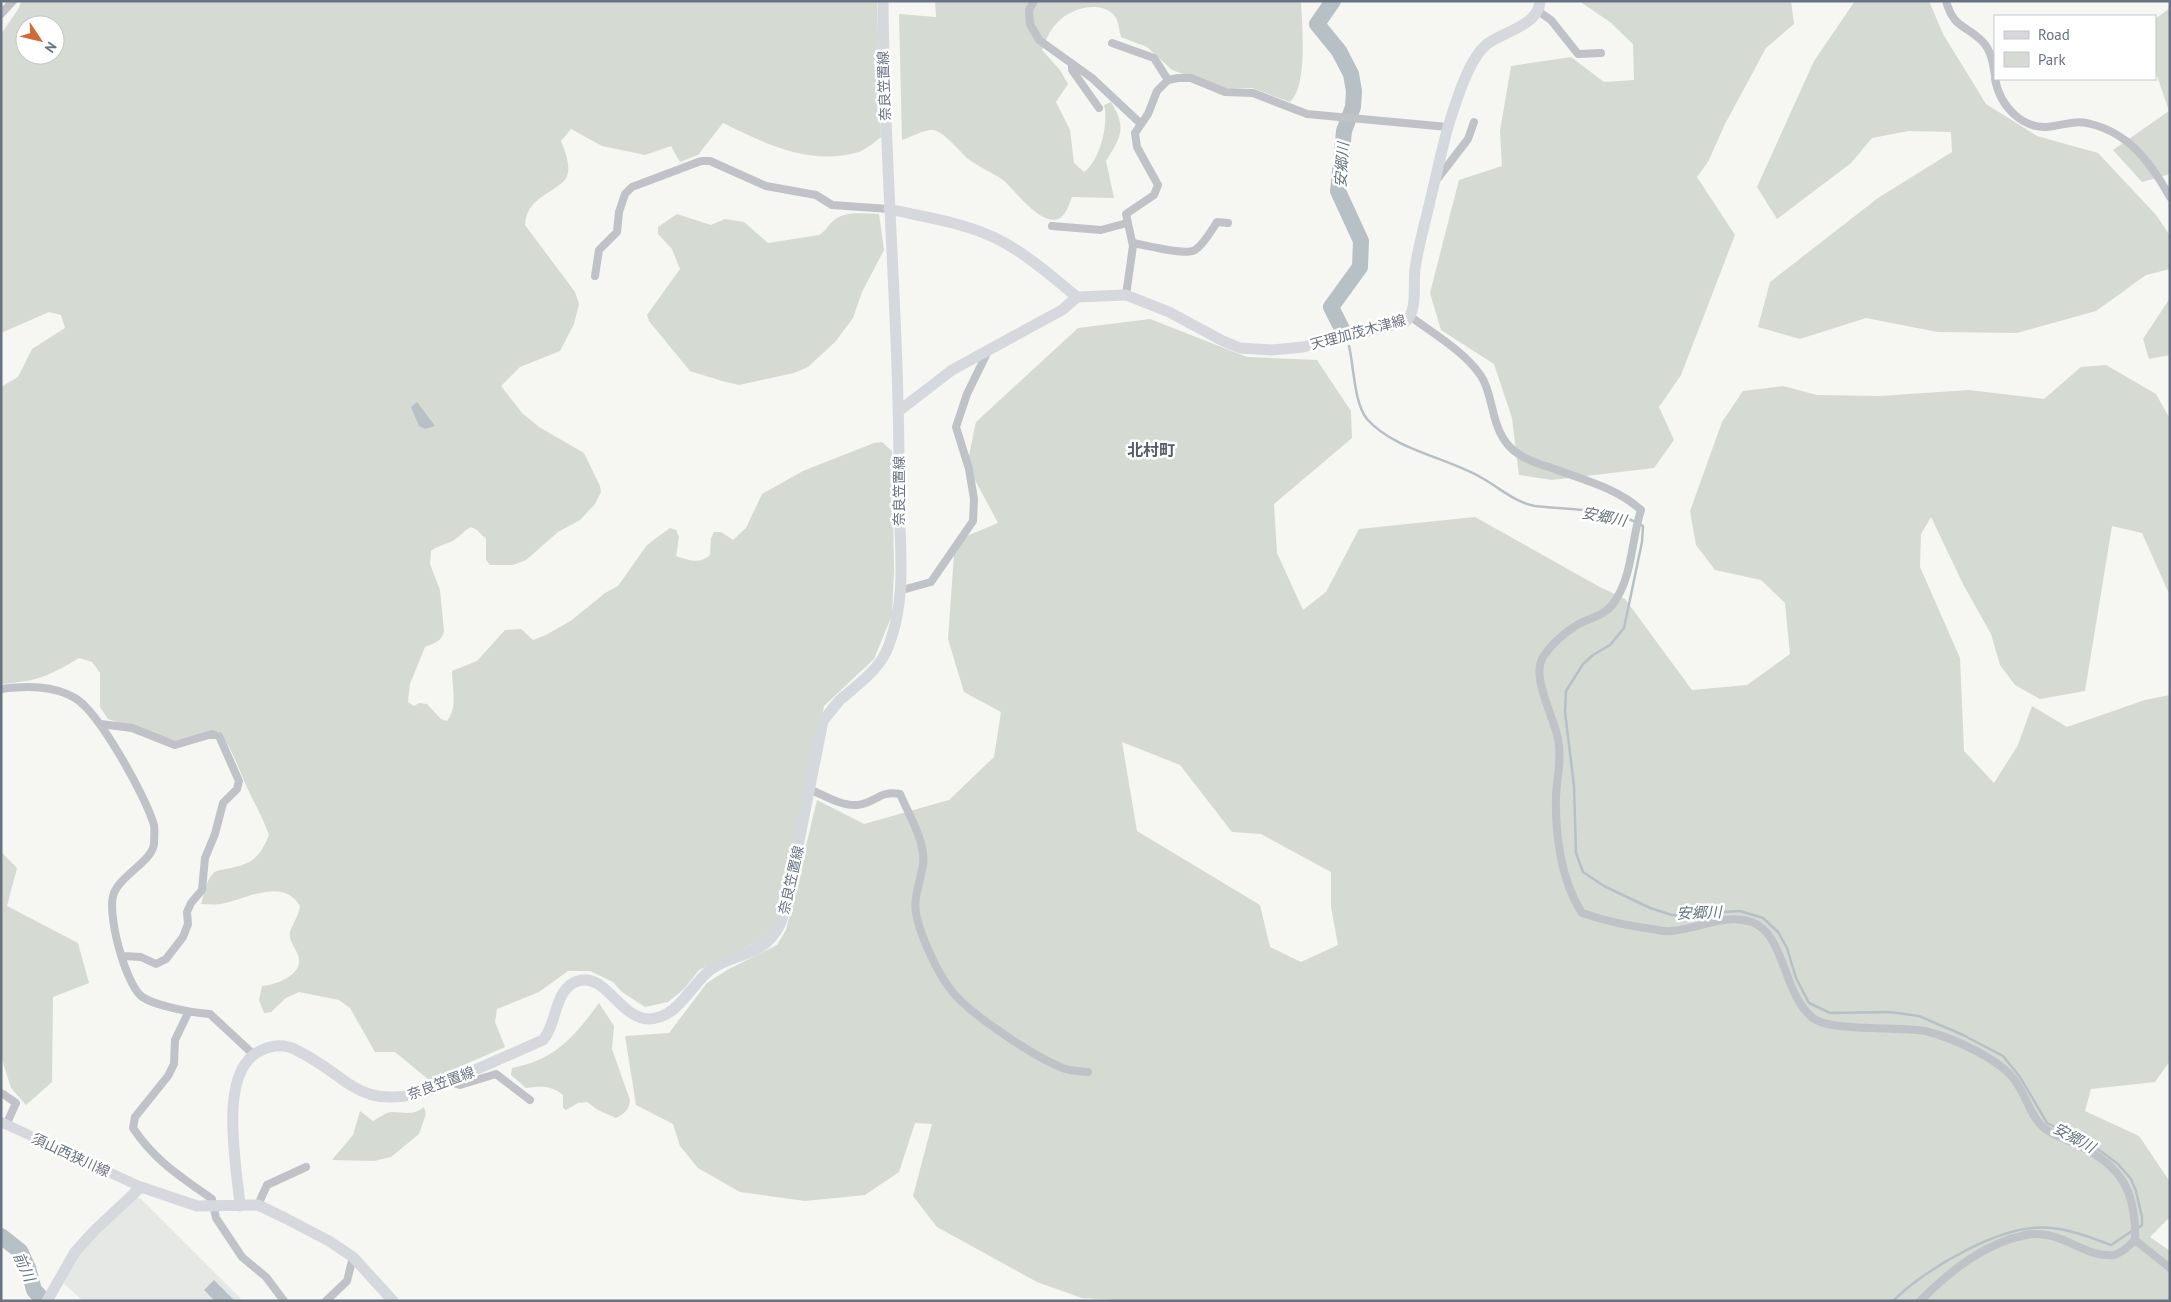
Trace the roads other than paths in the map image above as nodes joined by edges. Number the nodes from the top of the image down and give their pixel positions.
1 (13, 1) edge
2 (883, 1) edge
3 (1034, 1) edge
4 (1946, 1) edge
5 (1539, 6) edge
6 (1, 14) edge
7 (1112, 43) dead end
8 (1601, 53) dead end
9 (1072, 64) junction
10 (1994, 71) edge
11 (1168, 80) junction
12 (1996, 80) edge
13 (1099, 108) dead end
14 (1474, 122) dead end
15 (1140, 123) junction
16 (1448, 127) junction
17 (1435, 181) junction
18 (2170, 197) edge
19 (889, 209) junction
20 (1127, 222) junction
21 (1228, 222) dead end
22 (1052, 226) dead end
23 (1133, 242) junction
24 (595, 276) dead end
25 (1126, 296) junction
26 (1078, 297) junction
27 (1411, 317) junction
28 (988, 351) junction
29 (900, 410) junction
30 (902, 590) junction
31 (1, 689) edge
32 (101, 724) junction
33 (809, 789) junction
34 (122, 956) junction
35 (188, 1013) junction
36 (253, 1054) junction
37 (1088, 1072) dead end
38 (449, 1082) junction
39 (3, 1094) dead end
40 (530, 1100) dead end
41 (4, 1124) edge
42 (306, 1167) dead end
43 (141, 1187) junction
44 (258, 1205) junction
45 (240, 1206) junction
46 (215, 1207) junction
47 (2136, 1237) junction
48 (353, 1257) junction
49 (2170, 1268) edge
50 (48, 1298) edge
51 (284, 1301) edge
52 (326, 1301) edge
53 (393, 1301) edge
54 (1920, 1301) edge

1 - 6 street
2 - 19 main road, 奈良笠置線
3 - 9 street
4 - 10 street
5 - 8 street
5 - 16 main road, 天理加茂木津線
7 - 11 street
9 - 13 street
9 - 15 street
11 - 15 street
11 - 16 street
12 - 18 street
14 - 17 street
15 - 20 street
16 - 17 main road, 天理加茂木津線
17 - 27 main road, 天理加茂木津線
19 - 24 street
19 - 26 main road
19 - 29 main road, 奈良笠置線
20 - 22 street
20 - 23 street
21 - 23 street
23 - 25 street
25 - 26 main road, 天理加茂木津線
25 - 27 main road, 天理加茂木津線
26 - 28 main road
27 - 47 street
28 - 29 main road
28 - 30 street
29 - 30 main road, 奈良笠置線
30 - 33 main road, 奈良笠置線
31 - 32 street
32 - 34 street
32 - 34 street
33 - 37 street
33 - 38 main road, 奈良笠置線
34 - 35 street
35 - 36 street
35 - 46 street
36 - 38 main road, 奈良笠置線
36 - 45 main road
38 - 40 street
39 - 41 street
41 - 43 main road, 須山西狭川線
42 - 44 street
43 - 46 main road
43 - 50 main road
44 - 45 main road
44 - 48 main road
45 - 46 main road
46 - 51 street
47 - 49 street
47 - 54 street
48 - 52 street
48 - 53 main road

